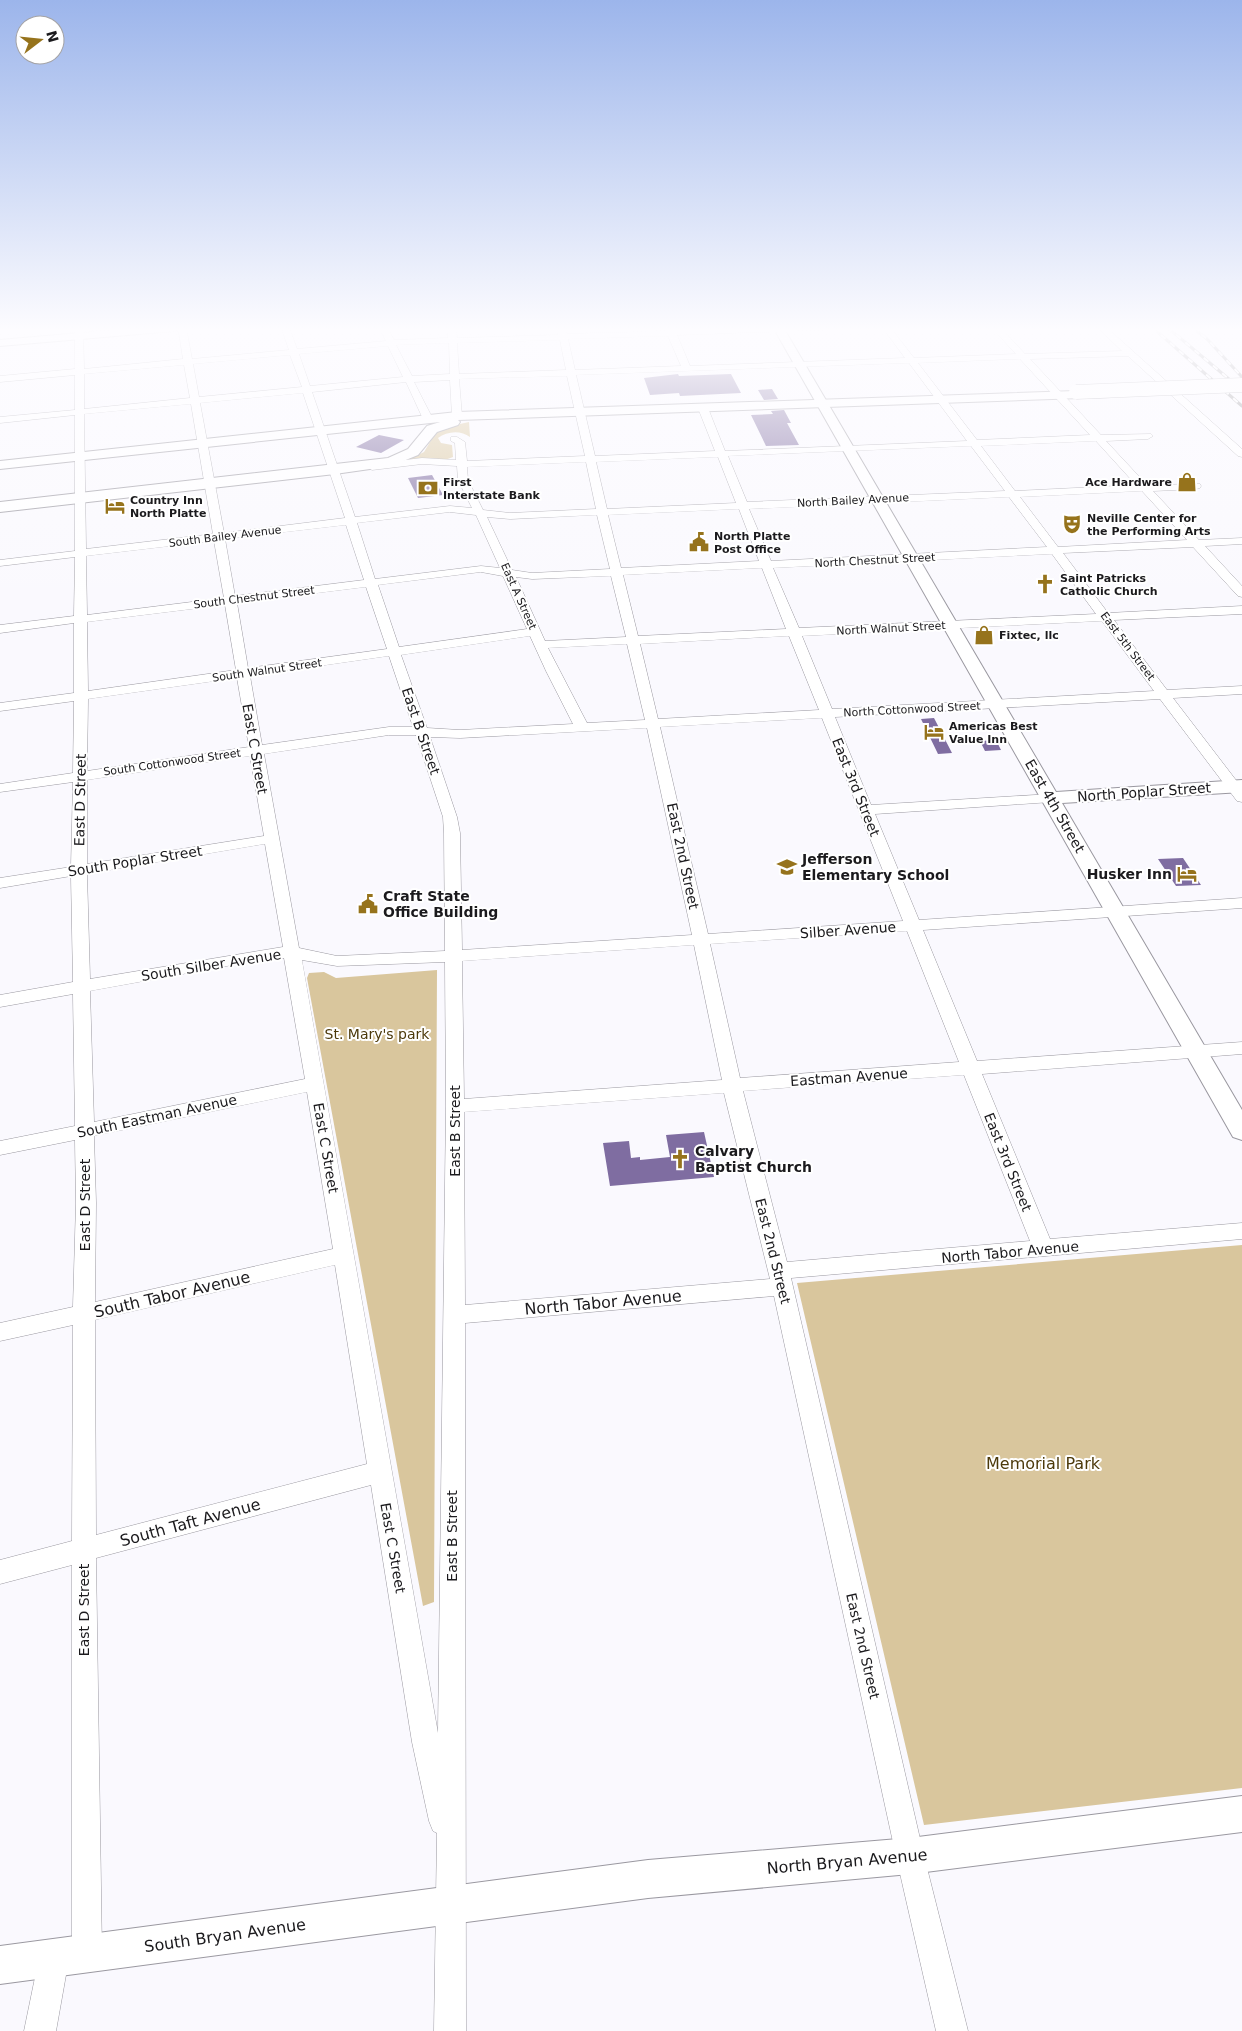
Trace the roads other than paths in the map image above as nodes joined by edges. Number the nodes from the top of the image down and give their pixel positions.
1 (79, 422) edge
2 (198, 422) edge
3 (318, 422) edge
4 (403, 422) edge
5 (456, 422) edge
6 (582, 422) edge
7 (708, 422) edge
8 (833, 422) edge
9 (958, 422) edge
10 (1085, 422) edge
11 (1206, 422) edge
12 (321, 431) junction
13 (1148, 436) dead end
14 (1100, 438) junction
15 (454, 439) dead end
16 (201, 443) junction
17 (974, 443) junction
18 (848, 448) junction
19 (721, 454) junction
20 (1242, 454) edge
21 (79, 456) junction
22 (592, 460) junction
23 (461, 463) junction
24 (0, 464) edge
25 (356, 468) junction
26 (335, 470) junction
27 (208, 484) junction
28 (1196, 486) dead end
29 (1144, 488) junction
30 (1012, 493) junction
31 (79, 498) junction
32 (472, 498) junction
33 (878, 499) junction
34 (741, 505) junction
35 (0, 507) edge
36 (450, 509) junction
37 (602, 512) junction
38 (481, 516) junction
39 (350, 521) junction
40 (218, 537) junction
41 (1242, 541) edge
42 (1195, 544) junction
43 (1056, 550) junction
44 (80, 554) junction
45 (911, 558) junction
46 (0, 564) edge
47 (766, 564) junction
48 (617, 572) junction
49 (508, 573) junction
50 (370, 583) junction
51 (1242, 593) edge
52 (229, 600) junction
53 (1242, 610) edge
54 (1106, 617) junction
55 (80, 619) junction
56 (951, 625) junction
57 (0, 629) edge
58 (535, 632) junction
59 (794, 633) junction
60 (634, 641) junction
61 (541, 645) junction
62 (394, 652) junction
63 (242, 674) junction
64 (1242, 690) edge
65 (1164, 694) junction
66 (81, 696) junction
67 (997, 704) junction
68 (0, 707) edge
69 (826, 713) junction
70 (653, 723) junction
71 (582, 727) junction
72 (422, 732) junction
73 (255, 750) junction
74 (80, 776) junction
75 (0, 788) edge
76 (1239, 790) edge
77 (1051, 798) junction
78 (866, 810) junction
79 (271, 839) junction
80 (79, 870) junction
81 (0, 883) edge
82 (1242, 903) edge
83 (1115, 911) junction
84 (911, 926) junction
85 (701, 940) junction
86 (290, 952) junction
87 (453, 956) junction
88 (82, 987) junction
89 (0, 1001) edge
90 (1242, 1048) edge
91 (1196, 1051) junction
92 (969, 1068) junction
93 (315, 1084) junction
94 (732, 1086) junction
95 (455, 1106) junction
96 (84, 1131) junction
97 (1242, 1131) edge
98 (0, 1148) edge
99 (1242, 1231) edge
100 (1044, 1248) junction
101 (344, 1256) junction
102 (781, 1279) junction
103 (84, 1314) junction
104 (454, 1315) junction
105 (0, 1332) edge
106 (380, 1472) junction
107 (84, 1550) junction
108 (0, 1572) edge
109 (1242, 1814) edge
110 (450, 1853) junction
111 (910, 1856) junction
112 (451, 1905) junction
113 (70, 1956) junction
114 (0, 1965) edge
115 (40, 2031) edge
116 (450, 2031) edge
117 (952, 2031) edge

1 - 21 street, East D Street
2 - 16 street, East C Street
3 - 12 street, East B Street
4 - 12 highway
5 - 25 highway
6 - 22 street, East 2nd Street
7 - 19 street, East 3rd Street
8 - 18 main road, East 4th Street
9 - 17 street, East 5th Street
10 - 14 street
11 - 20 street
12 - 16 highway
12 - 26 street, East B Street
13 - 14 street
14 - 17 street
14 - 29 street
15 - 23 street, East A Street
16 - 21 highway
16 - 27 street, East C Street
17 - 18 street
17 - 30 street, East 5th Street
18 - 19 street
18 - 33 main road, East 4th Street
19 - 22 street
19 - 34 street, East 3rd Street
21 - 24 highway
21 - 31 street, East D Street
22 - 23 street
22 - 37 street, East 2nd Street
23 - 25 street
23 - 32 street, East A Street
25 - 26 highway
26 - 27 highway
26 - 39 street, East B Street
27 - 31 highway
27 - 40 street, East C Street
28 - 29 street, North Bailey Avenue
29 - 30 street, North Bailey Avenue
29 - 42 street
30 - 33 street, North Bailey Avenue
30 - 43 street, East 5th Street
31 - 35 highway
31 - 44 street, East D Street
32 - 36 street, South Bailey Avenue
32 - 38 street, East A Street
33 - 34 street, North Bailey Avenue
33 - 45 main road, East 4th Street
34 - 37 street, North Bailey Avenue
34 - 47 street, East 3rd Street
36 - 38 street, South Bailey Avenue
36 - 39 street, South Bailey Avenue
37 - 38 street, North Bailey Avenue
37 - 48 street, East 2nd Street
38 - 49 street, East A Street
39 - 40 street, South Bailey Avenue
39 - 50 street, East B Street
40 - 44 street, South Bailey Avenue
40 - 52 street, East C Street
41 - 42 street, North Chestnut Street
42 - 43 street, North Chestnut Street
42 - 51 street
43 - 45 street, North Chestnut Street
43 - 54 street, East 5th Street
44 - 46 street, South Bailey Avenue
44 - 55 street, East D Street
45 - 47 street, North Chestnut Street
45 - 56 main road, East 4th Street
47 - 48 street, North Chestnut Street
47 - 59 street, East 3rd Street
48 - 49 street, North Chestnut Street
48 - 60 street, East 2nd Street
49 - 50 street, South Chestnut Street
49 - 58 street, East A Street
50 - 52 street, South Chestnut Street
50 - 62 street, East B Street
52 - 55 street, South Chestnut Street
52 - 63 street, East C Street
53 - 54 street, North Walnut Street
54 - 56 street, North Walnut Street
54 - 65 street, East 5th Street
55 - 57 street, South Chestnut Street
55 - 66 street, East D Street
56 - 59 street, North Walnut Street
56 - 67 main road, East 4th Street
58 - 61 street, East A Street
58 - 62 street, South Walnut Street
59 - 60 street, North Walnut Street
59 - 69 street, East 3rd Street
60 - 61 street, North Walnut Street
60 - 70 street, East 2nd Street
61 - 71 street, East A Street
62 - 63 street, South Walnut Street
62 - 72 street, East B Street
63 - 66 street, South Walnut Street
63 - 73 street, East C Street
64 - 65 street, North Cottonwood Street
65 - 67 street, North Cottonwood Street
65 - 76 street, East 5th Street
66 - 68 street, South Walnut Street
66 - 74 street, East D Street
67 - 69 street, North Cottonwood Street
67 - 77 main road, East 4th Street
69 - 70 street, North Cottonwood Street
69 - 78 street, East 3rd Street
70 - 71 street, North Cottonwood Street
70 - 85 street, East 2nd Street
71 - 72 street, South Cottonwood Street
72 - 73 street, South Cottonwood Street
72 - 87 street, East B Street
73 - 74 street, South Cottonwood Street
73 - 79 street, East C Street
74 - 75 street, South Cottonwood Street
74 - 80 street, East D Street
76 - 77 main road, North Poplar Street
77 - 78 street, North Poplar Street
77 - 83 main road, East 4th Street
78 - 84 street, East 3rd Street
79 - 80 street, South Poplar Street
79 - 86 street, East C Street
80 - 81 street, South Poplar Street
80 - 88 street, East D Street
82 - 83 street, Silber Avenue
83 - 84 street, Silber Avenue
83 - 91 main road, East 4th Street
84 - 85 street, Silber Avenue
84 - 92 street, East 3rd Street
85 - 87 street, Silber Avenue
85 - 94 street, East 2nd Street
86 - 87 street, South Silber Avenue
86 - 88 street, South Silber Avenue
86 - 93 street, East C Street
87 - 95 street, East B Street
88 - 89 street, South Silber Avenue
88 - 96 street, East D Street
90 - 91 street, Eastman Avenue
91 - 92 street, Eastman Avenue
91 - 97 main road, East 4th Street
92 - 94 street, Eastman Avenue
92 - 100 street, East 3rd Street
93 - 96 street, South Eastman Avenue
93 - 101 street, East C Street
94 - 95 street, Eastman Avenue
94 - 102 street, East 2nd Street
95 - 104 street, East B Street
96 - 98 street, South Eastman Avenue
96 - 103 street, East D Street
99 - 100 street, North Tabor Avenue
100 - 102 street, North Tabor Avenue
101 - 103 street, South Tabor Avenue
101 - 106 street, East C Street
102 - 104 street, North Tabor Avenue
102 - 111 street, East 2nd Street
103 - 105 street, South Tabor Avenue
103 - 107 street, East D Street
104 - 110 street, East B Street
106 - 107 street, South Taft Avenue
106 - 110 street, East C Street
107 - 108 street, South Taft Avenue
107 - 113 street, East D Street
109 - 111 main road, North Bryan Avenue
110 - 112 street
111 - 112 main road, North Bryan Avenue
111 - 117 street, East 2nd Street
112 - 113 main road, South Bryan Avenue
112 - 116 street
113 - 114 main road, South Bryan Avenue
113 - 115 street, East D Street

